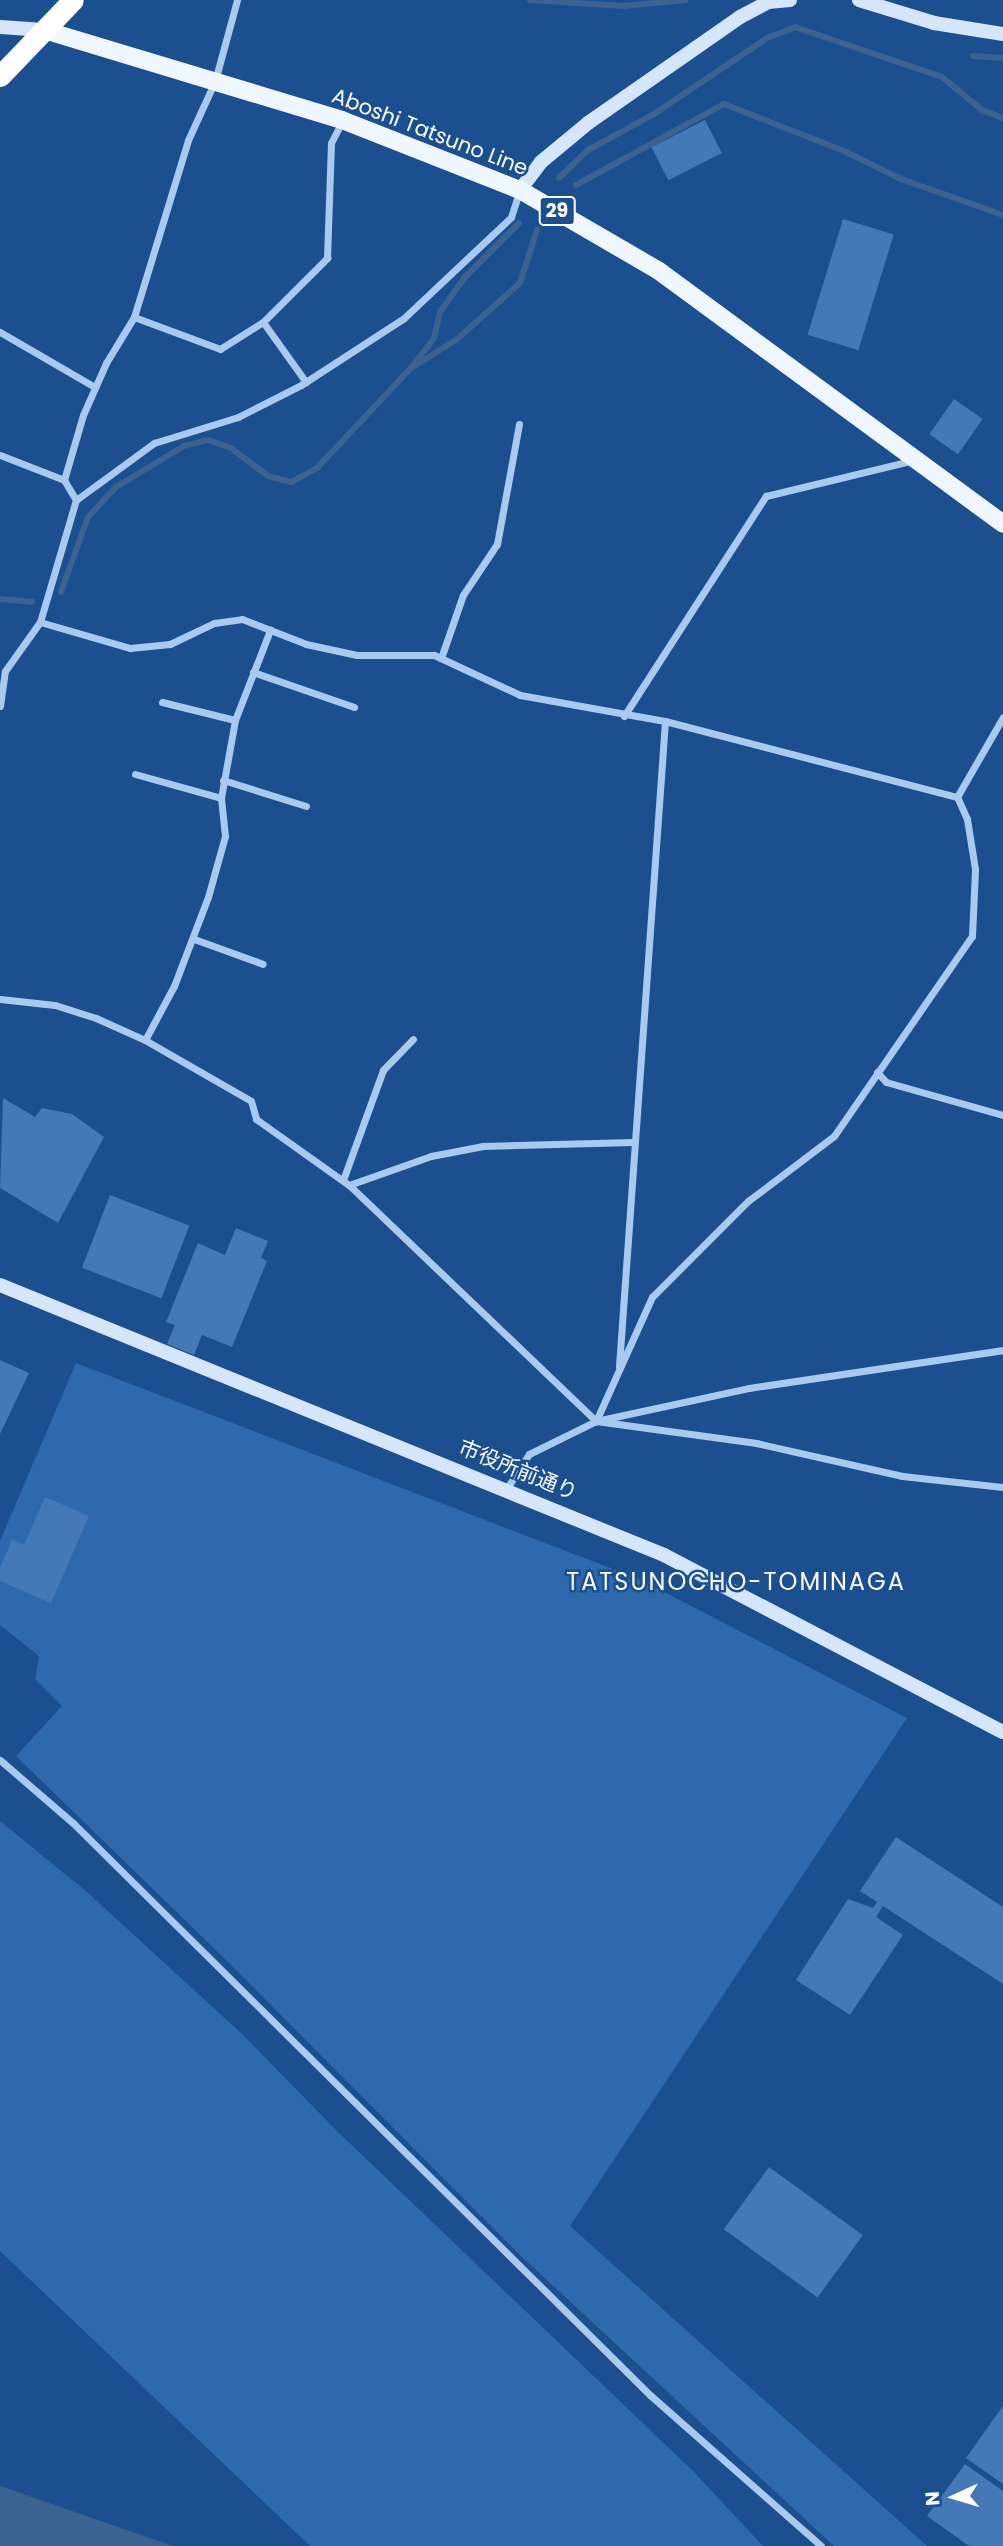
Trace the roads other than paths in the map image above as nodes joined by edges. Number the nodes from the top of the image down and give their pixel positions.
1 (73, 0) edge
2 (237, 0) edge
3 (790, 0) edge
4 (859, 0) edge
5 (0, 26) edge
6 (44, 30) junction
7 (1003, 34) edge
8 (0, 76) edge
9 (215, 81) junction
10 (342, 121) junction
11 (520, 190) junction
12 (134, 317) junction
13 (263, 322) junction
14 (0, 332) edge
15 (306, 382) junction
16 (95, 387) junction
17 (519, 424) dead end
18 (0, 455) edge
19 (916, 459) junction
20 (64, 480) junction
21 (76, 500) junction
22 (1003, 524) edge
23 (40, 622) junction
24 (270, 630) junction
25 (441, 658) junction
26 (3, 670) edge
27 (253, 672) junction
28 (162, 702) dead end
29 (0, 706) edge
30 (354, 707) dead end
31 (624, 716) junction
32 (1003, 716) edge
33 (235, 720) junction
34 (666, 721) junction
35 (135, 774) dead end
36 (223, 780) junction
37 (957, 797) junction
38 (221, 798) junction
39 (306, 806) dead end
40 (194, 939) junction
41 (263, 964) dead end
42 (0, 999) edge
43 (413, 1039) dead end
44 (145, 1040) junction
45 (877, 1072) junction
46 (1003, 1115) edge
47 (633, 1142) junction
48 (346, 1182) junction
49 (0, 1285) edge
50 (1003, 1350) edge
51 (619, 1366) junction
52 (596, 1420) junction
53 (1003, 1487) edge
54 (506, 1488) junction
55 (1003, 1732) edge
56 (0, 1760) edge
57 (821, 2546) edge

1 - 6 highway
2 - 9 street
3 - 11 street
4 - 7 street
5 - 6 street
6 - 8 highway
6 - 9 main road, Aboshi Tatsuno Line / 29
9 - 10 main road, Aboshi Tatsuno Line / 29
9 - 12 street
10 - 11 main road, Aboshi Tatsuno Line / 29
10 - 13 street
11 - 15 street
11 - 19 main road, Aboshi Tatsuno Line / 29
12 - 13 street
12 - 16 street
13 - 15 street
14 - 16 street
15 - 21 street
16 - 20 street
17 - 25 street
18 - 20 street
19 - 22 main road, Aboshi Tatsuno Line / 29
19 - 31 street
20 - 21 street
21 - 23 street
23 - 24 street
23 - 26 street
24 - 25 street
24 - 27 street
25 - 31 street
26 - 29 street
27 - 30 street
27 - 33 street
28 - 33 street
31 - 34 street
32 - 37 street
33 - 36 street
34 - 37 street
34 - 47 street
35 - 38 street
36 - 38 street
36 - 39 street
37 - 45 street
38 - 40 street
40 - 41 street
40 - 44 street
42 - 44 street
43 - 48 street
44 - 48 street
45 - 46 street
45 - 51 street
47 - 48 street
47 - 51 street
48 - 52 street
49 - 54 street, 市役所前通り
50 - 52 street
51 - 52 street
52 - 53 street
52 - 54 street
54 - 55 street, 市役所前通り
56 - 57 street

